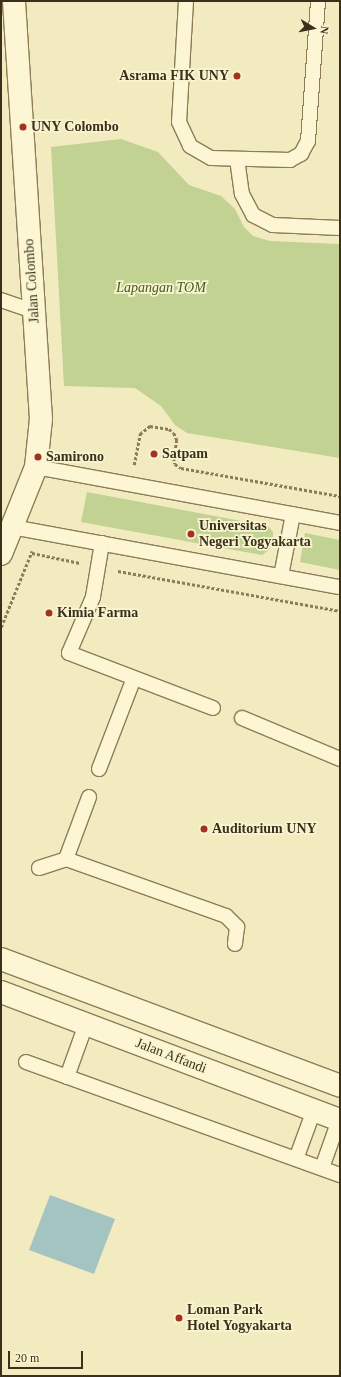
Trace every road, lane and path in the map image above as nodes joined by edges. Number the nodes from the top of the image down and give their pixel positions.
1 (14, 1) edge
2 (186, 1) edge
3 (318, 1) edge
4 (237, 159) junction
5 (340, 228) edge
6 (1, 300) edge
7 (34, 312) junction
8 (36, 467) junction
9 (131, 484) junction
10 (340, 496) edge
11 (293, 514) junction
12 (340, 523) edge
13 (12, 527) junction
14 (40, 532) junction
15 (102, 543) junction
16 (32, 553) junction
17 (1, 554) edge
18 (98, 567) junction
19 (281, 576) junction
20 (340, 587) edge
21 (340, 611) edge
22 (1, 627) edge
23 (134, 678) junction
24 (213, 708) dead end
25 (242, 718) dead end
26 (340, 759) edge
27 (100, 769) dead end
28 (89, 797) dead end
29 (66, 859) junction
30 (39, 868) dead end
31 (235, 944) dead end
32 (1, 959) edge
33 (1, 992) edge
34 (86, 1024) junction
35 (26, 1062) dead end
36 (67, 1077) junction
37 (340, 1086) edge
38 (314, 1110) junction
39 (340, 1120) edge
40 (296, 1159) junction
41 (322, 1168) junction
42 (340, 1175) edge

1 - 7 main road, Jalan Colombo
2 - 4 lane
3 - 4 lane
4 - 5 lane
6 - 7 lane
7 - 8 main road, Jalan Colombo
8 - 9 lane
8 - 13 main road, Jalan Colombo
9 - 10 path
9 - 11 lane
11 - 12 lane
11 - 19 lane
13 - 14 lane
13 - 17 main road, Jalan Colombo
14 - 15 lane
14 - 16 path
15 - 18 lane
15 - 19 lane
16 - 18 path
16 - 22 path
18 - 21 path
18 - 23 lane
19 - 20 lane
23 - 24 lane
23 - 27 lane
25 - 26 lane
28 - 29 lane
29 - 30 lane
29 - 31 lane
32 - 37 main road
33 - 34 main road, Jalan Affandi
34 - 36 lane
34 - 38 main road, Jalan Affandi
35 - 36 lane
36 - 40 lane
38 - 39 main road, Jalan Affandi
38 - 40 lane
39 - 41 lane
40 - 41 lane
41 - 42 lane

